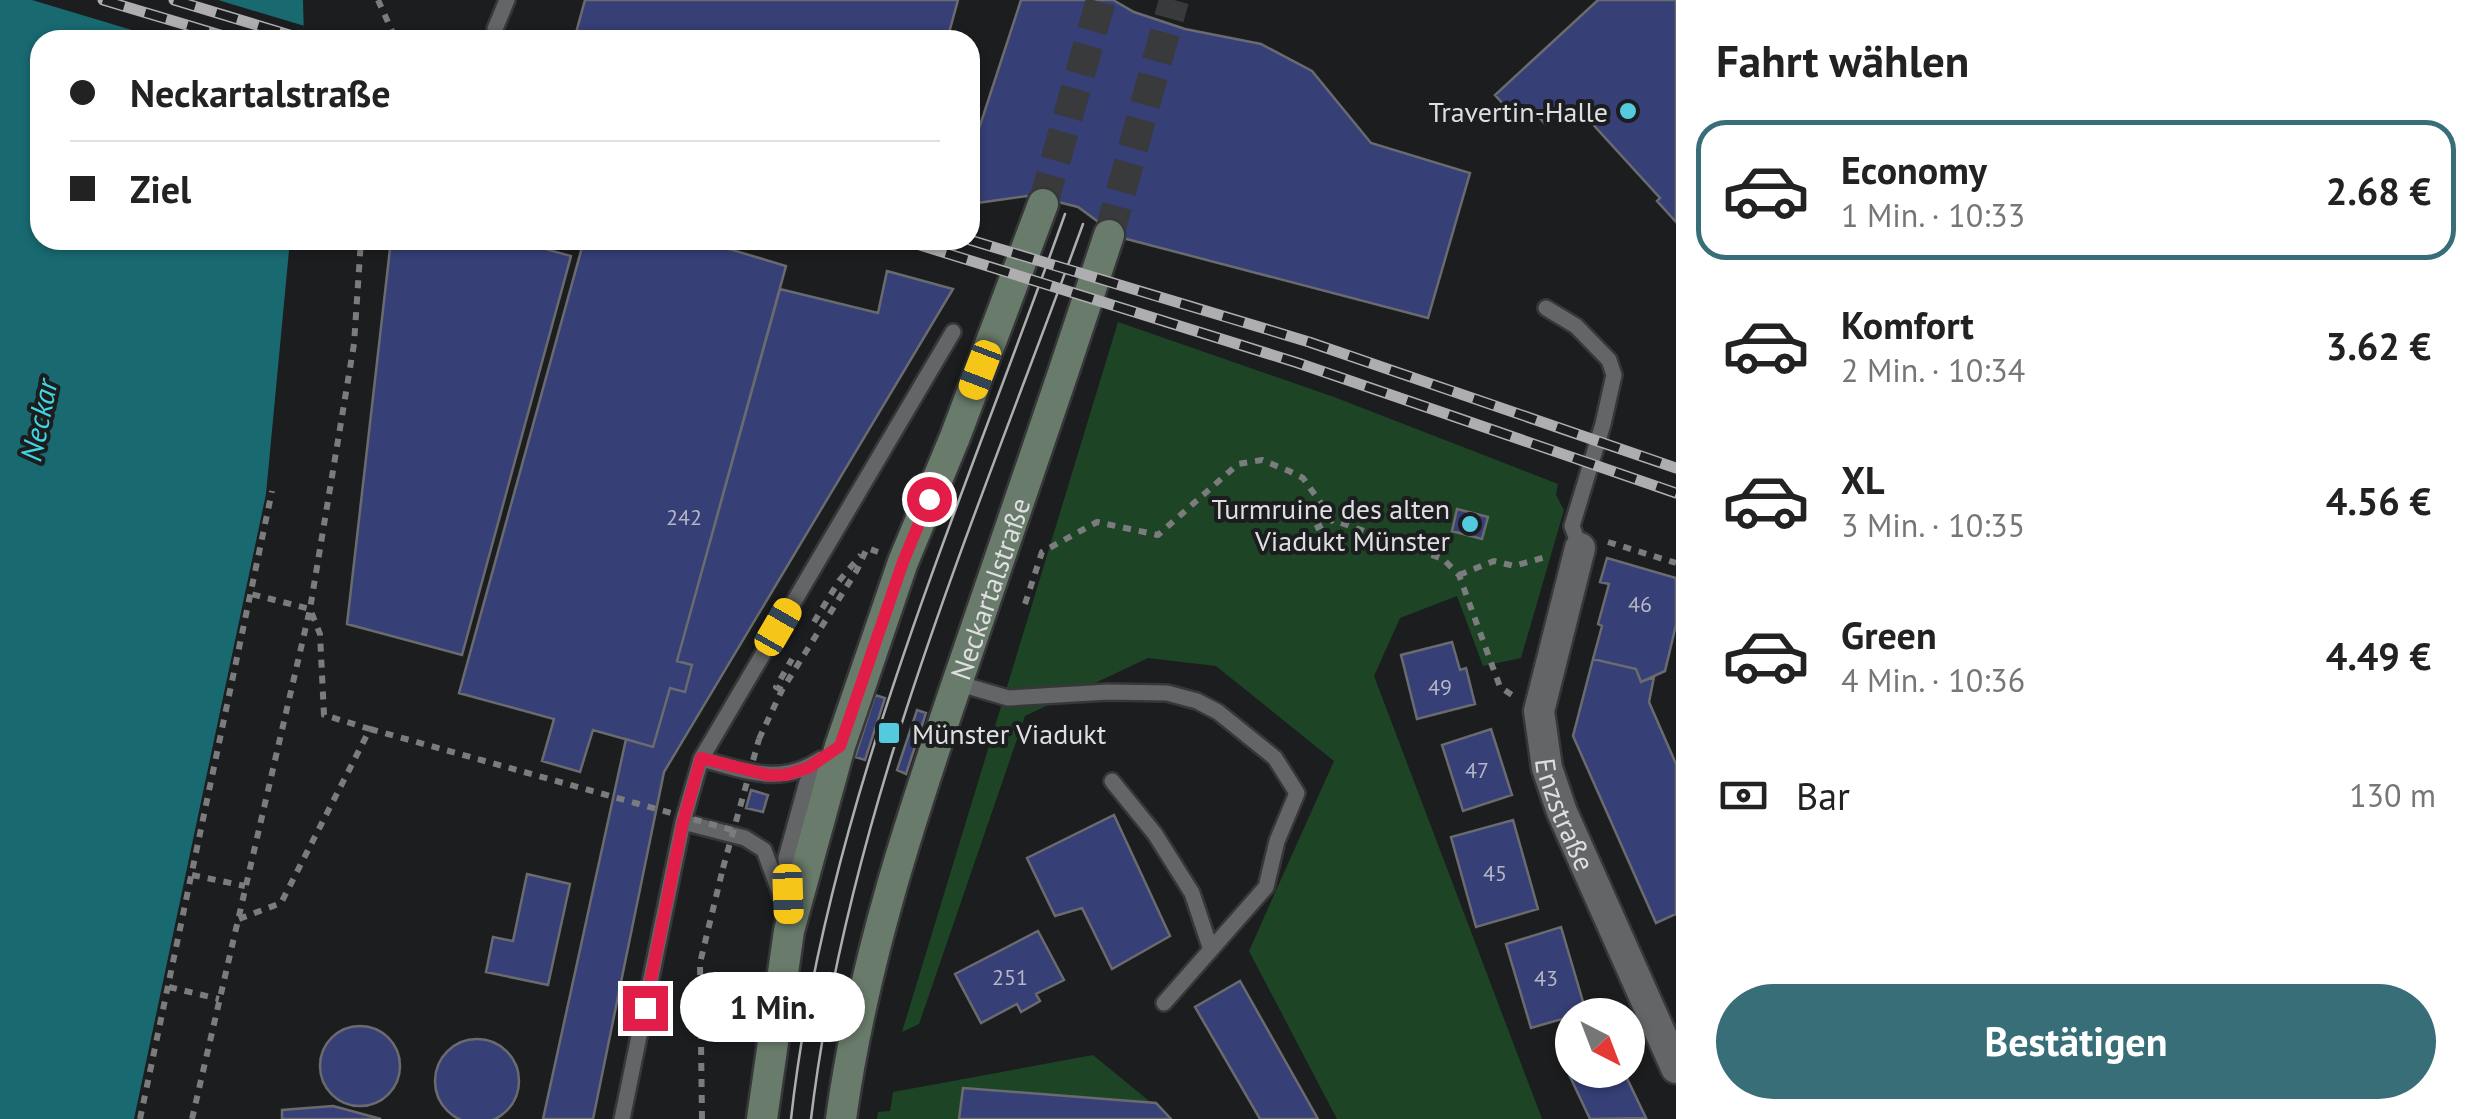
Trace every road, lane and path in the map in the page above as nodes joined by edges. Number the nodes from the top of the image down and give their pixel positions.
1 (378, 0) edge
2 (507, 0) edge
3 (495, 29) dead end
4 (392, 30) edge
5 (1043, 204) tunnel mouth
6 (1109, 235) tunnel mouth
7 (360, 250) edge
8 (1546, 308) dead end
9 (953, 332) dead end
10 (272, 491) dead end
11 (1333, 520) junction
12 (1623, 547) dead end
13 (867, 548) dead end
14 (1292, 548) dead end
15 (1580, 548) joint
16 (1676, 563) edge
17 (1514, 566) dead end
18 (857, 570) dead end
19 (1459, 576) junction
20 (250, 594) junction
21 (1025, 604) dead end
22 (310, 609) junction
23 (957, 683) junction
24 (782, 690) junction
25 (1539, 711) junction
26 (370, 729) junction
27 (840, 746) junction
28 (701, 758) junction
29 (1112, 781) dead end
30 (683, 822) junction
31 (732, 830) junction
32 (192, 876) junction
33 (245, 886) junction
34 (238, 919) junction
35 (789, 931) junction
36 (1211, 950) junction
37 (168, 987) junction
38 (220, 999) junction
39 (1164, 1003) dead end
40 (1676, 1068) edge
41 (140, 1119) edge
42 (192, 1119) edge
43 (622, 1119) edge
44 (702, 1119) edge
45 (762, 1119) edge
46 (841, 1119) edge

1 - 4 path
2 - 3 lane
5 - 27 main road
6 - 23 main road, Neckartalstraße
7 - 22 path
8 - 15 lane
9 - 28 lane
10 - 20 path
11 - 14 path
11 - 19 path
11 - 21 path
12 - 16 path
13 - 24 path
15 - 25 street, Enzstraße
17 - 19 path
18 - 24 path
19 - 25 path
20 - 22 path
20 - 32 path
22 - 26 path
22 - 33 path
23 - 36 lane
23 - 46 main road, Neckartalstraße
24 - 31 path, bridge
25 - 40 street, Enzstraße
26 - 31 path, bridge
26 - 34 path
27 - 28 lane
27 - 35 main road
28 - 30 lane
29 - 36 lane
30 - 35 lane
30 - 43 lane
31 - 44 path, bridge
32 - 33 path
32 - 37 path
33 - 34 path
34 - 38 path
35 - 45 main road
36 - 39 lane
37 - 38 path
37 - 41 path
38 - 42 path

